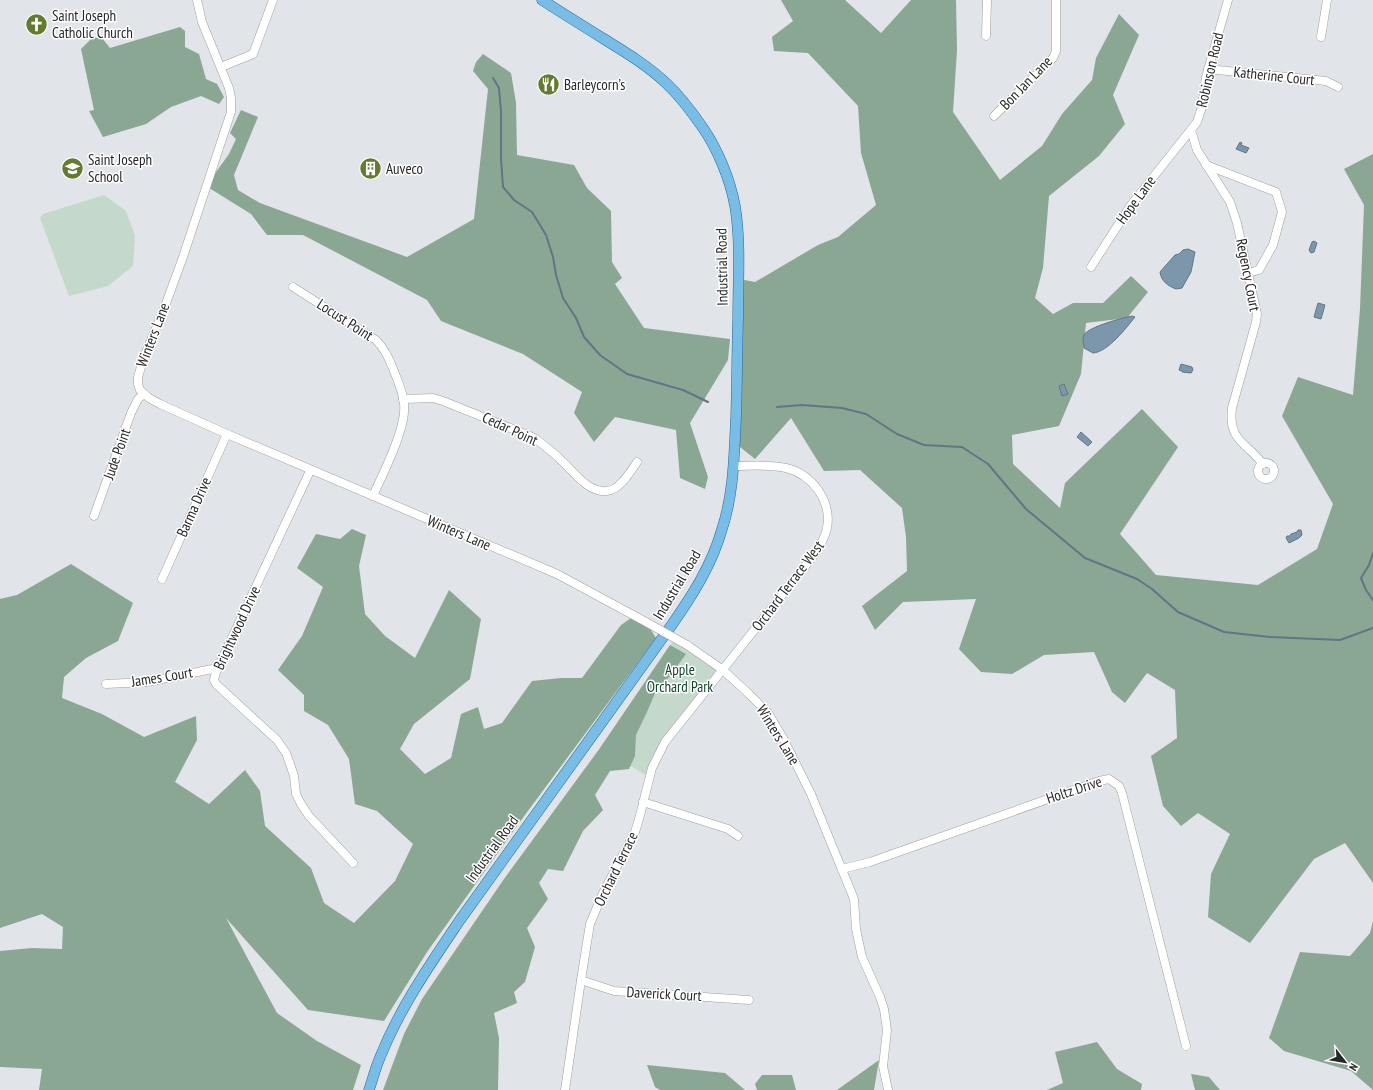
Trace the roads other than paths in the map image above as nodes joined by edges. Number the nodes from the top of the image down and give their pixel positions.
1 (197, 0) edge
2 (274, 0) edge
3 (542, 0) edge
4 (987, 0) edge
5 (1056, 0) edge
6 (1228, 0) edge
7 (1327, 0) edge
8 (986, 36) dead end
9 (1321, 38) dead end
10 (221, 67) junction
11 (1208, 70) junction
12 (1338, 87) dead end
13 (994, 116) dead end
14 (1191, 130) junction
15 (1186, 137) joint
16 (1206, 165) junction
17 (1091, 267) dead end
18 (1248, 273) junction
19 (293, 287) dead end
20 (144, 394) junction
21 (403, 399) junction
22 (227, 434) junction
23 (637, 462) dead end
24 (1263, 464) dead end
25 (734, 466) junction
26 (310, 471) junction
27 (373, 496) junction
28 (94, 516) dead end
29 (162, 579) dead end
30 (218, 668) junction
31 (723, 670) junction
32 (106, 684) dead end
33 (643, 802) junction
34 (738, 836) dead end
35 (353, 863) dead end
36 (842, 869) junction
37 (581, 980) junction
38 (750, 1000) dead end
39 (1186, 1046) dead end
40 (370, 1090) edge
41 (565, 1090) edge
42 (888, 1090) edge

1 - 10 street, Winters Lane
2 - 10 street
3 - 25 main road, Industrial Road
4 - 8 street
5 - 13 street, Bon Jan Lane
6 - 11 street, Robinson Road
7 - 9 street
10 - 20 street, Winters Lane
11 - 12 street, Katherine Court
11 - 14 street, Robinson Road
14 - 15 street, Robinson Road
14 - 16 street, Regency Court
15 - 17 street, Hope Lane
16 - 18 street, Regency Court
16 - 18 street
18 - 24 street, Regency Court
19 - 21 street, Locust Point
20 - 22 street, Winters Lane
20 - 28 street, Jude Point
21 - 23 street, Cedar Point
21 - 27 street, Locust Point
22 - 26 street, Winters Lane
22 - 29 street, Barma Drive
25 - 31 street, Orchard Terrace West
25 - 40 main road, Industrial Road
26 - 27 street, Winters Lane
26 - 30 street, Brightwood Drive
27 - 31 street, Winters Lane, bridge
30 - 32 street, James Court
30 - 35 street, Brightwood Drive
31 - 33 street, Orchard Terrace
31 - 36 street, Winters Lane
33 - 34 street
33 - 37 street, Orchard Terrace
36 - 39 street, Holtz Drive
36 - 42 street, Winters Lane
37 - 38 street, Daverick Court
37 - 41 street, Orchard Terrace

